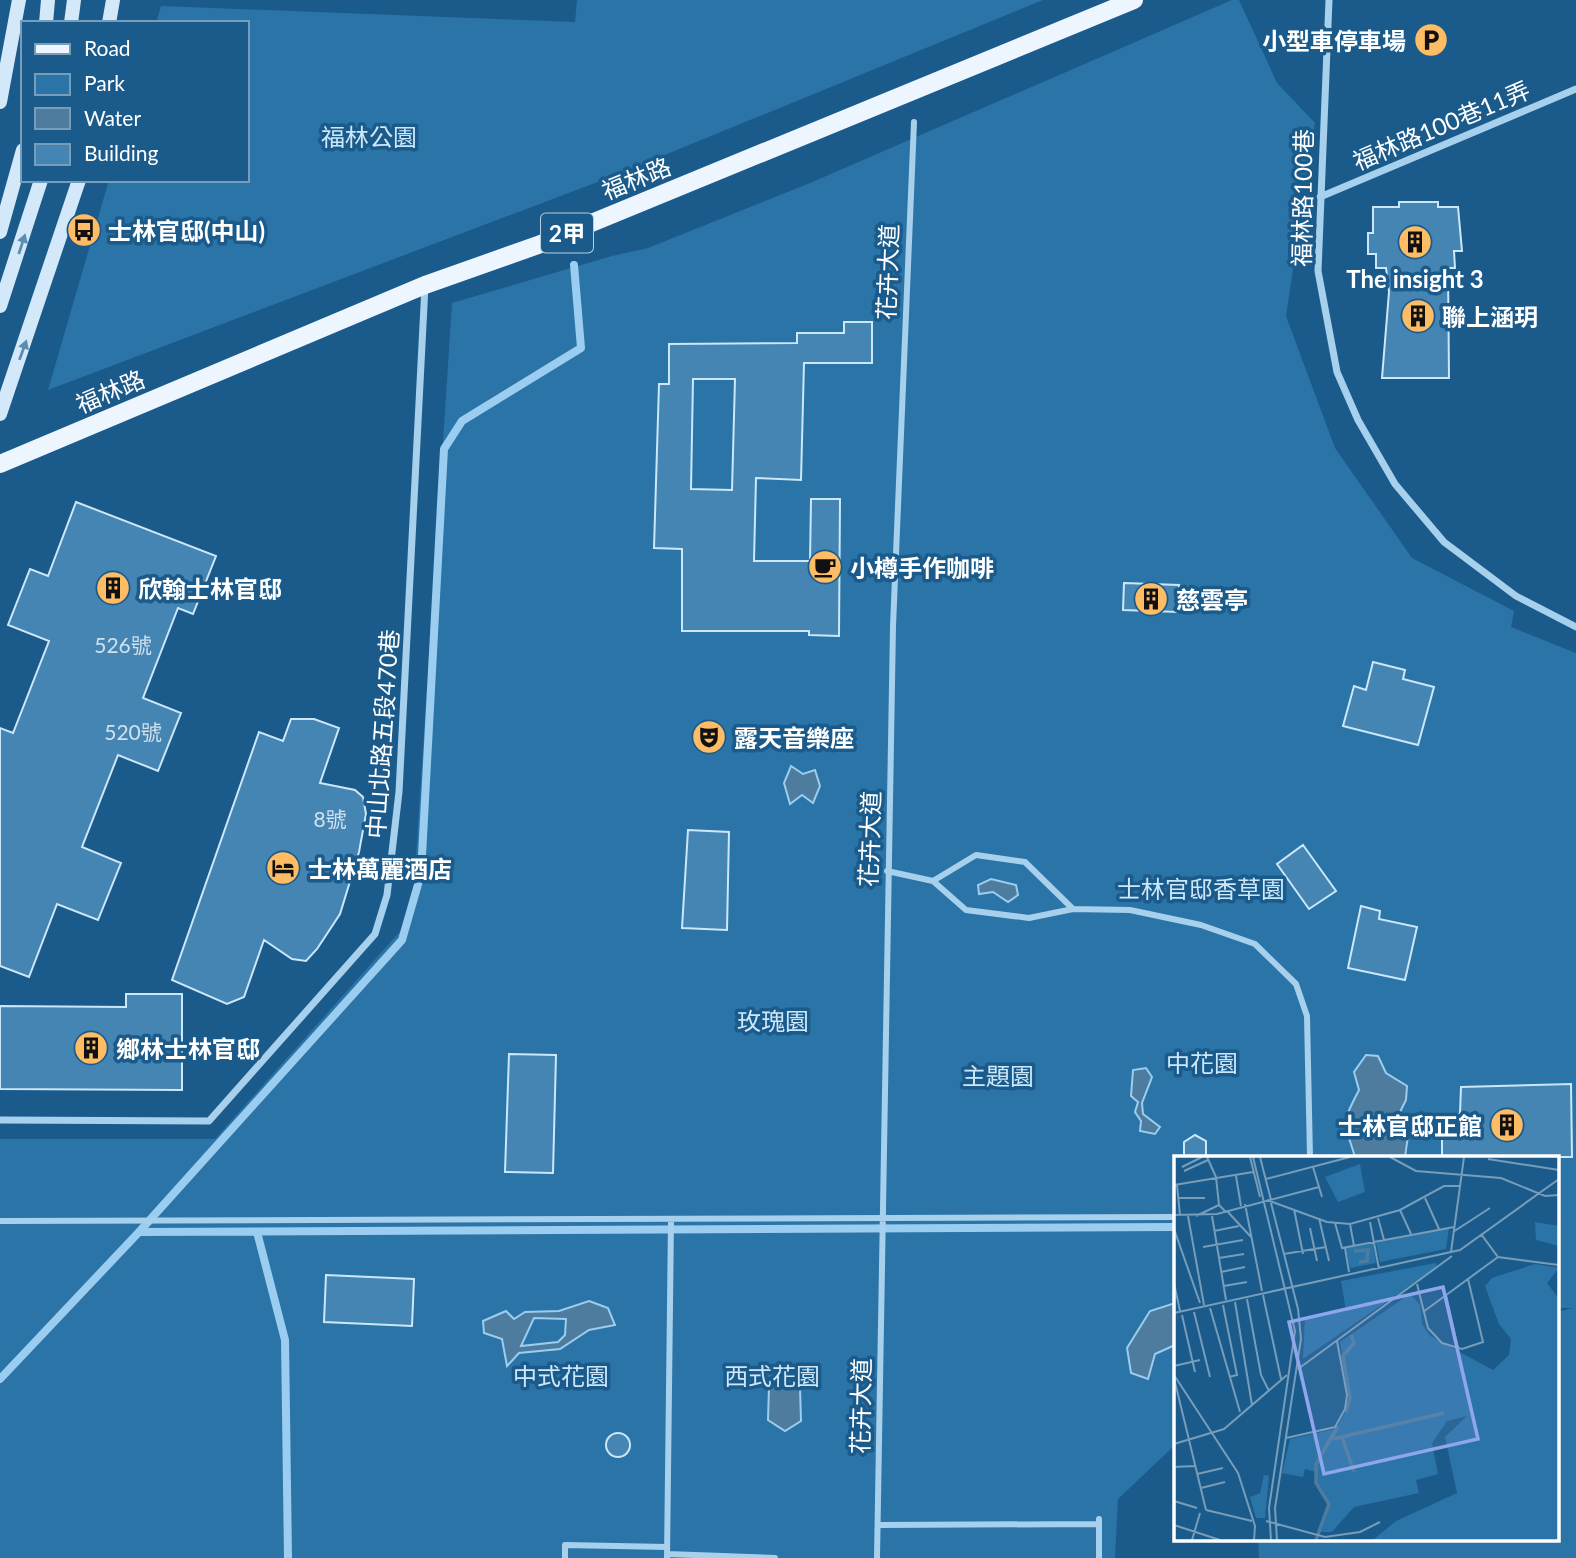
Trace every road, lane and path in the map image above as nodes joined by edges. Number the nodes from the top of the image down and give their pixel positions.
1 (19, 0) edge
2 (48, 0) edge
3 (74, 0) edge
4 (113, 0) edge
5 (1134, 0) edge
6 (1329, 0) edge
7 (46, 21) edge
8 (71, 21) edge
9 (109, 21) edge
10 (1576, 89) edge
11 (0, 102) edge
12 (914, 122) dead end
13 (21, 157) edge
14 (40, 182) edge
15 (78, 182) edge
16 (1320, 197) junction
17 (0, 232) edge
18 (425, 285) junction
19 (0, 306) edge
20 (0, 414) edge
21 (0, 464) edge
22 (1576, 627) edge
23 (887, 871) junction
24 (933, 881) junction
25 (1073, 909) junction
26 (0, 1120) edge
27 (1310, 1156) edge
28 (1174, 1217) edge
29 (883, 1219) junction
30 (671, 1220) junction
31 (0, 1222) edge
32 (877, 1525) junction
33 (667, 1553) edge
34 (565, 1558) edge
35 (775, 1558) edge
36 (877, 1558) edge
37 (1098, 1558) edge

1 - 11 main road
2 - 7 main road
3 - 8 main road
4 - 9 main road
5 - 18 main road, 福林路 / 2甲
6 - 16 street, 福林路100巷
10 - 16 street, 福林路100巷11弄
12 - 23 street, 花卉大道
13 - 17 main road
19 -> 14 main road
20 -> 15 main road
16 - 22 street, 福林路100巷
18 - 21 main road, 福林路 / 2甲
18 - 26 street, 中山北路五段470巷
23 - 24 street
23 - 29 street, 花卉大道
24 - 25 street
24 - 25 street
25 - 27 street
28 - 29 street
29 - 30 street
29 - 32 street, 花卉大道
30 - 31 street
30 - 33 street
32 - 36 street, 花卉大道
32 - 37 street
33 - 34 street
33 - 35 street

